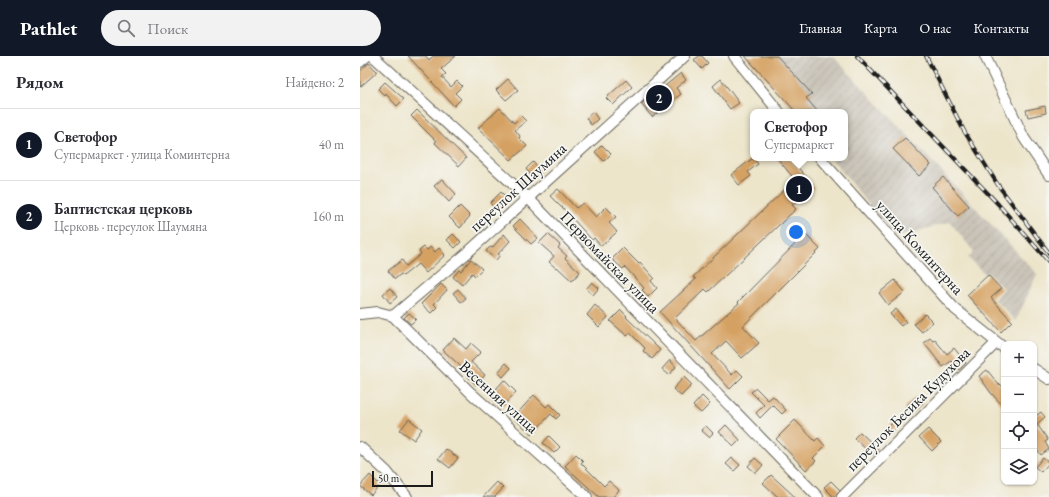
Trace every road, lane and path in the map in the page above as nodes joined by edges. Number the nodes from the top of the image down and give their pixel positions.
1 (367, 56) edge
2 (373, 56) edge
3 (685, 56) edge
4 (734, 56) edge
5 (985, 56) edge
6 (360, 62) edge
7 (777, 109) edge
8 (823, 161) edge
9 (1049, 175) edge
10 (528, 198) junction
11 (360, 314) edge
12 (393, 316) junction
13 (1000, 345) edge
14 (1037, 371) edge
15 (1049, 379) edge
16 (360, 447) edge
17 (407, 497) edge
18 (587, 497) edge
19 (818, 497) edge
20 (842, 497) edge

1 - 6 street
2 - 10 street, Первомайская улица
3 - 10 street, переулок Шаумяна
4 - 7 street
5 - 9 street
8 - 13 street, улица Коминтерна
10 - 12 street, переулок Шаумяна
10 - 19 street, Первомайская улица
11 - 12 street
12 - 18 street, Весенняя улица
13 - 20 street, переулок Бесика Кудухова
14 - 15 street
16 - 17 street

